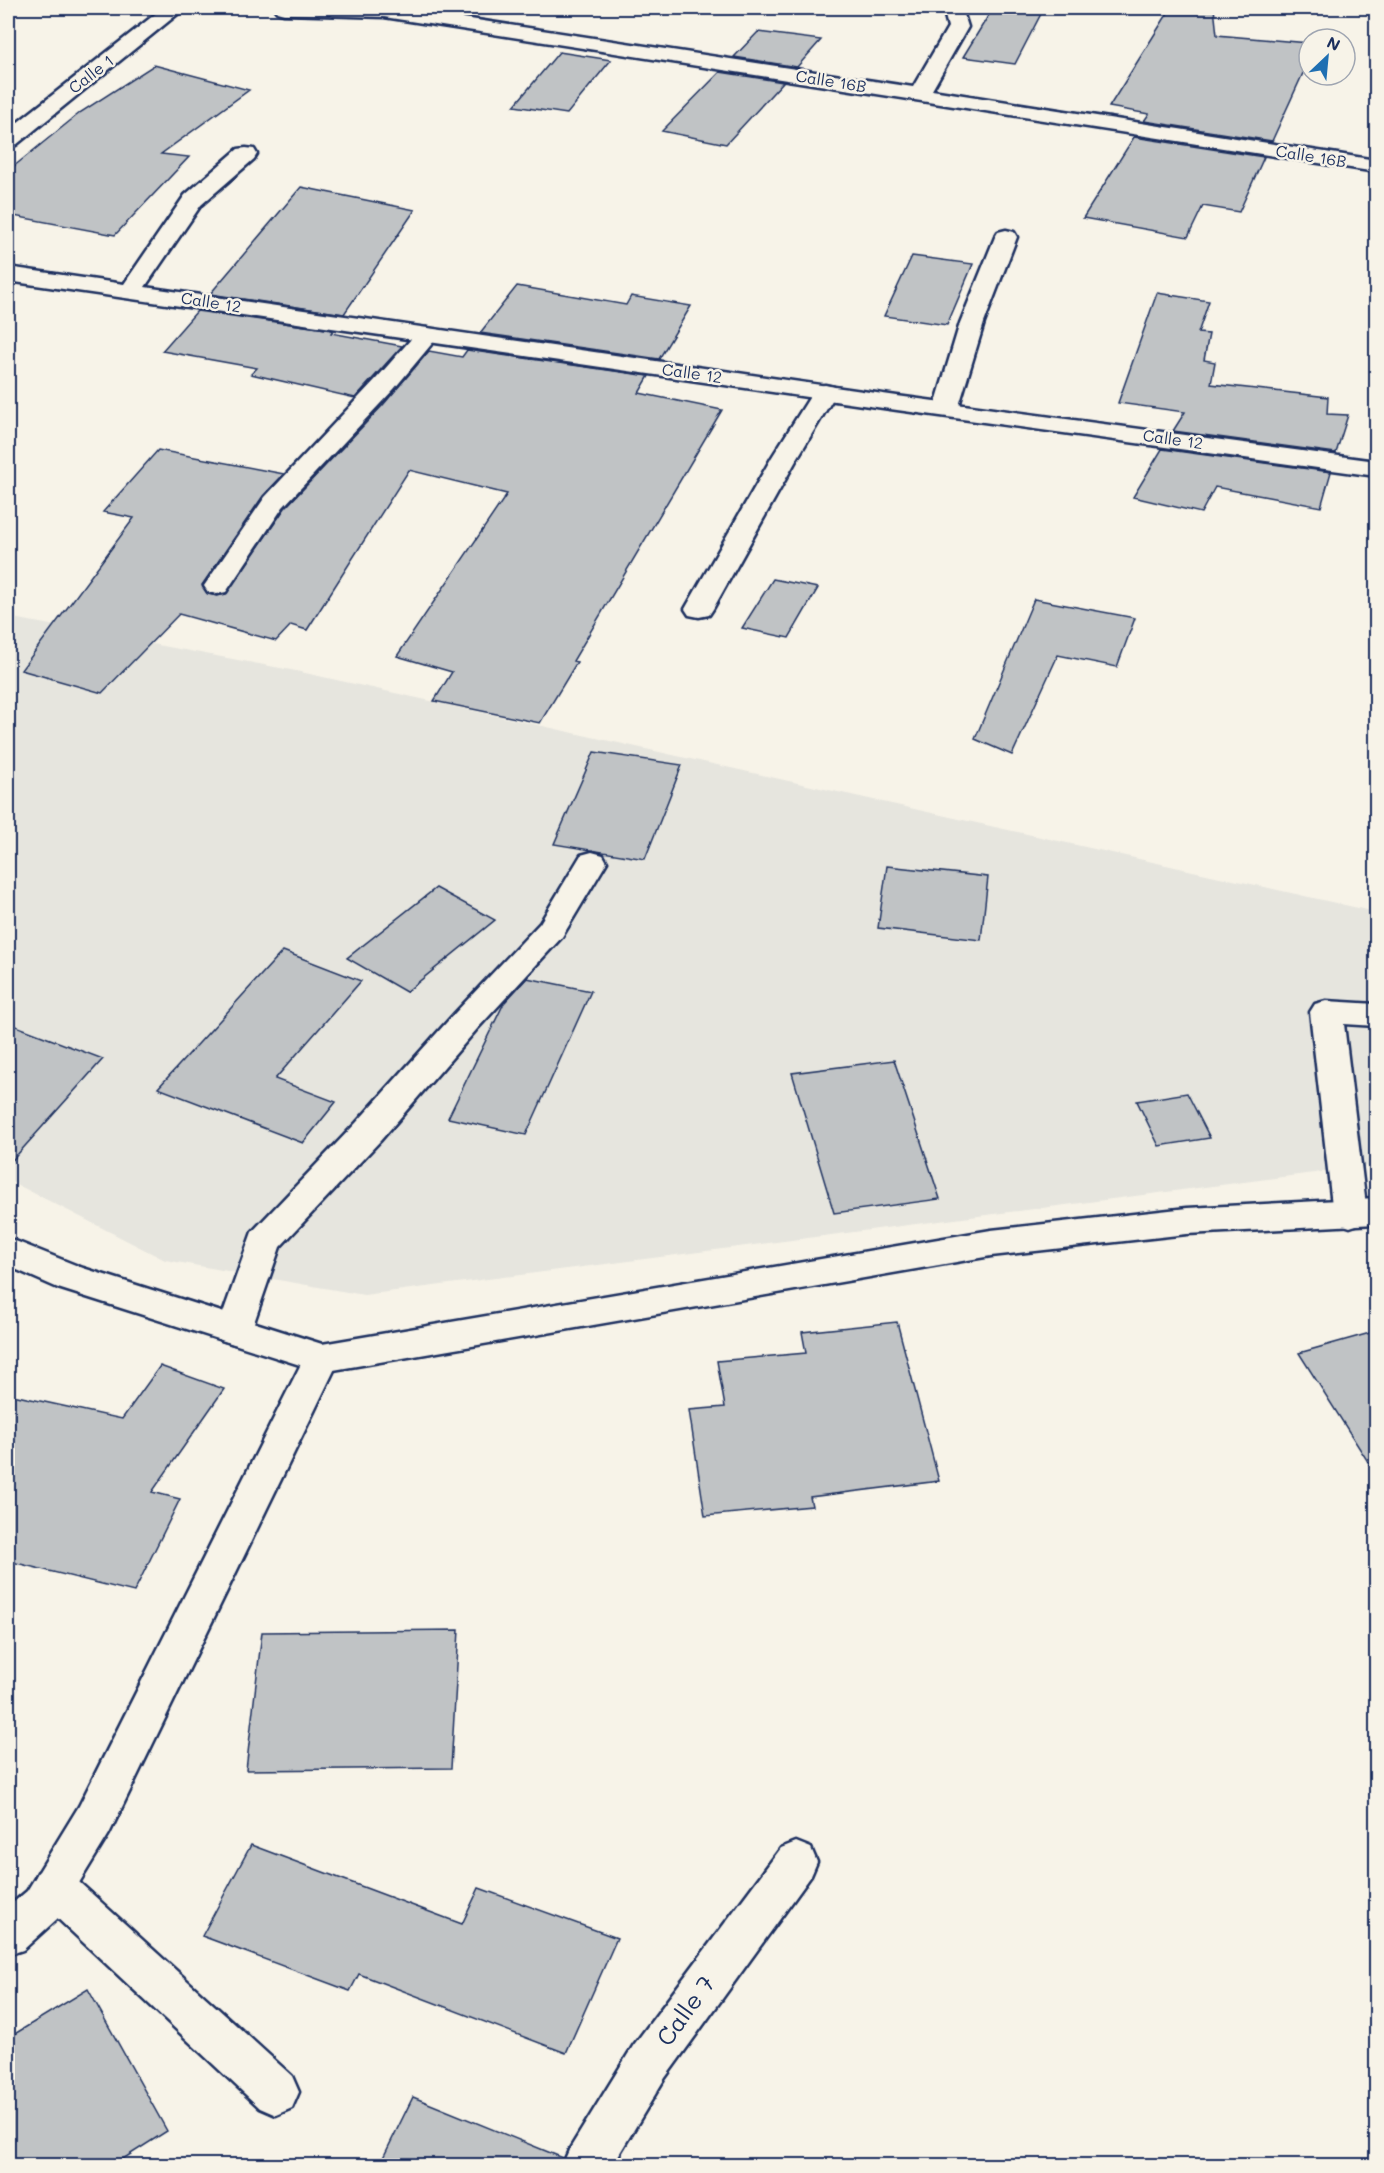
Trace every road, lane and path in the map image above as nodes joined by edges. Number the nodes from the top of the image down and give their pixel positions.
1 (175, 8) edge
2 (284, 8) edge
3 (953, 8) edge
4 (919, 95) junction
5 (8, 140) edge
6 (246, 154) dead end
7 (1377, 166) edge
8 (1006, 237) dead end
9 (8, 273) edge
10 (131, 290) junction
11 (427, 335) junction
12 (825, 392) junction
13 (946, 410) junction
14 (1377, 469) edge
15 (217, 586) dead end
16 (699, 609) dead end
17 (592, 862) dead end
18 (1377, 1015) edge
19 (1364, 1213) edge
20 (8, 1251) edge
21 (235, 1330) junction
22 (322, 1358) junction
23 (796, 1862) dead end
24 (53, 1886) junction
25 (8, 1935) edge
26 (276, 2092) dead end
27 (585, 2166) edge

1 - 5 street, Calle 1
2 - 4 street, Calle 16B
3 - 4 street
4 - 7 street, Calle 16B
6 - 10 street
8 - 13 street
9 - 10 street, Calle 12
10 - 11 street, Calle 12
11 - 12 street, Calle 12
11 - 15 street
12 - 13 street, Calle 12
12 - 16 street
13 - 14 street, Calle 12
17 - 21 street
18 - 19 street
19 - 22 street
20 - 21 street
21 - 22 street
22 - 24 street
23 - 27 street, Calle 7
24 - 25 street
24 - 26 street

